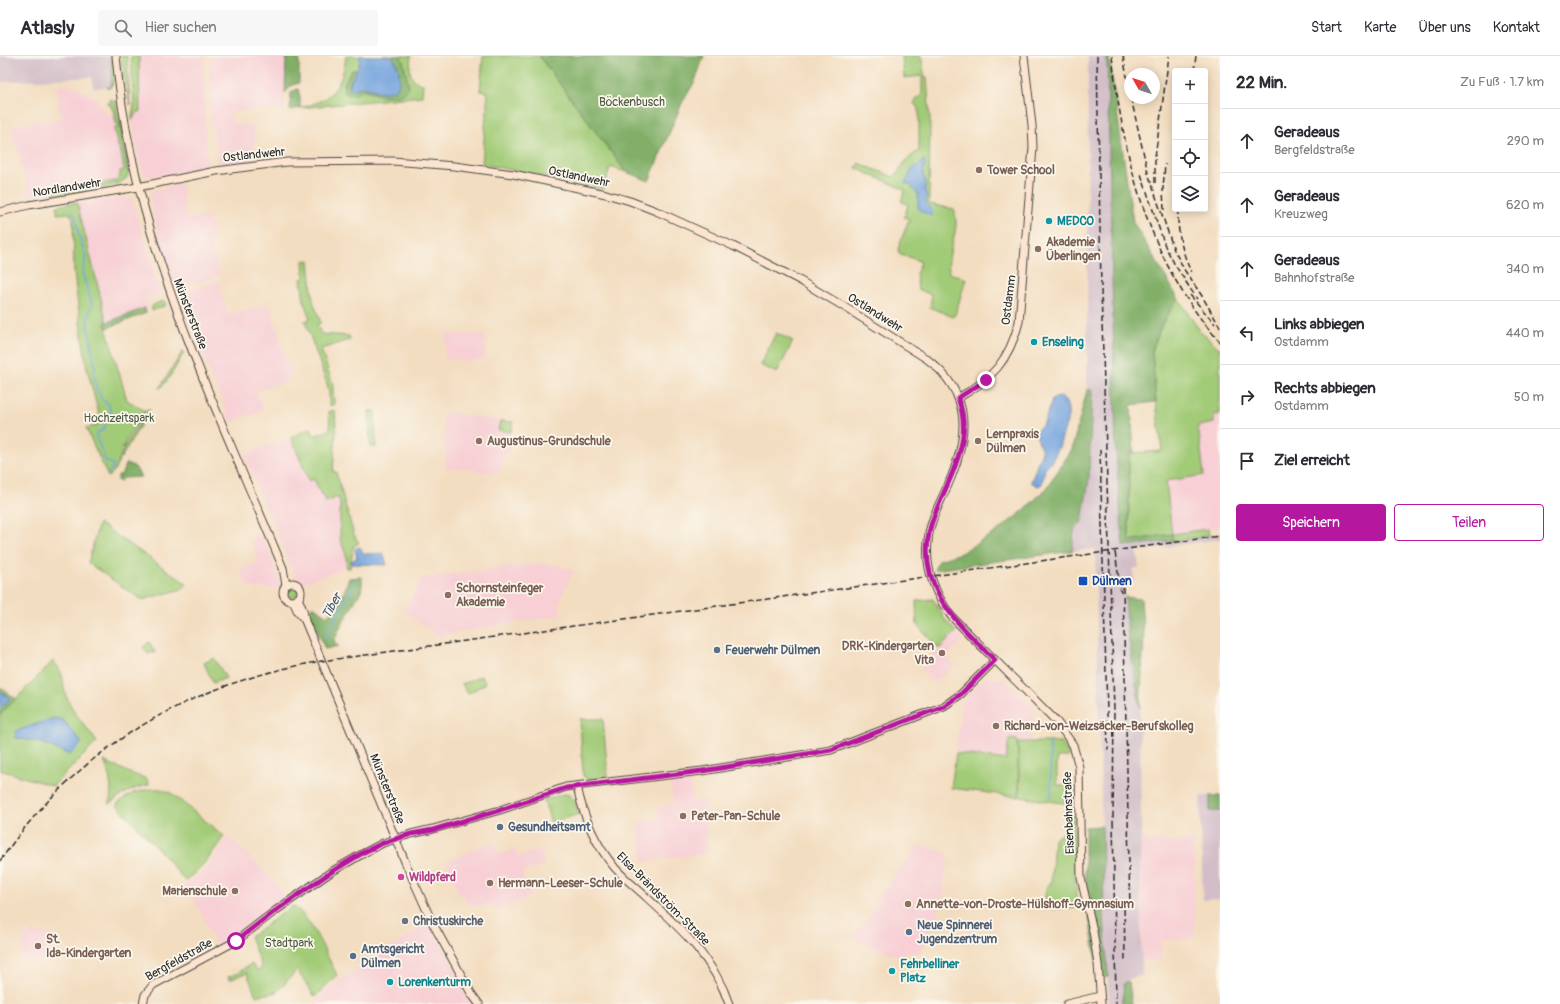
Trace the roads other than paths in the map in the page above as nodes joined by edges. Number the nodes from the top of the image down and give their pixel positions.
1 (116, 56) edge
2 (1024, 56) edge
3 (138, 187) junction
4 (0, 212) edge
5 (958, 398) junction
6 (290, 584) junction
7 (296, 599) junction
8 (995, 660) junction
9 (577, 786) junction
10 (395, 839) junction
11 (1100, 1000) edge
12 (143, 1004) edge
13 (479, 1004) edge
14 (729, 1004) edge
15 (1067, 1004) edge

1 - 3 street, Münsterstraße
2 - 5 street, Ostdamm
3 - 4 street, Nordlandwehr
3 - 5 street, Ostlandwehr
3 - 6 street, Münsterstraße
5 - 8 street
6 - 7 street
6 - 7 street
7 - 10 street, Münsterstraße
8 - 9 street, Bergfeldstraße
8 - 11 street, Eisenbahnstraße
9 - 10 street, Bergfeldstraße
9 - 14 street, Elsa-Brändström-Straße
10 - 12 street, Bergfeldstraße
10 - 13 street, Münsterstraße
11 - 15 street

